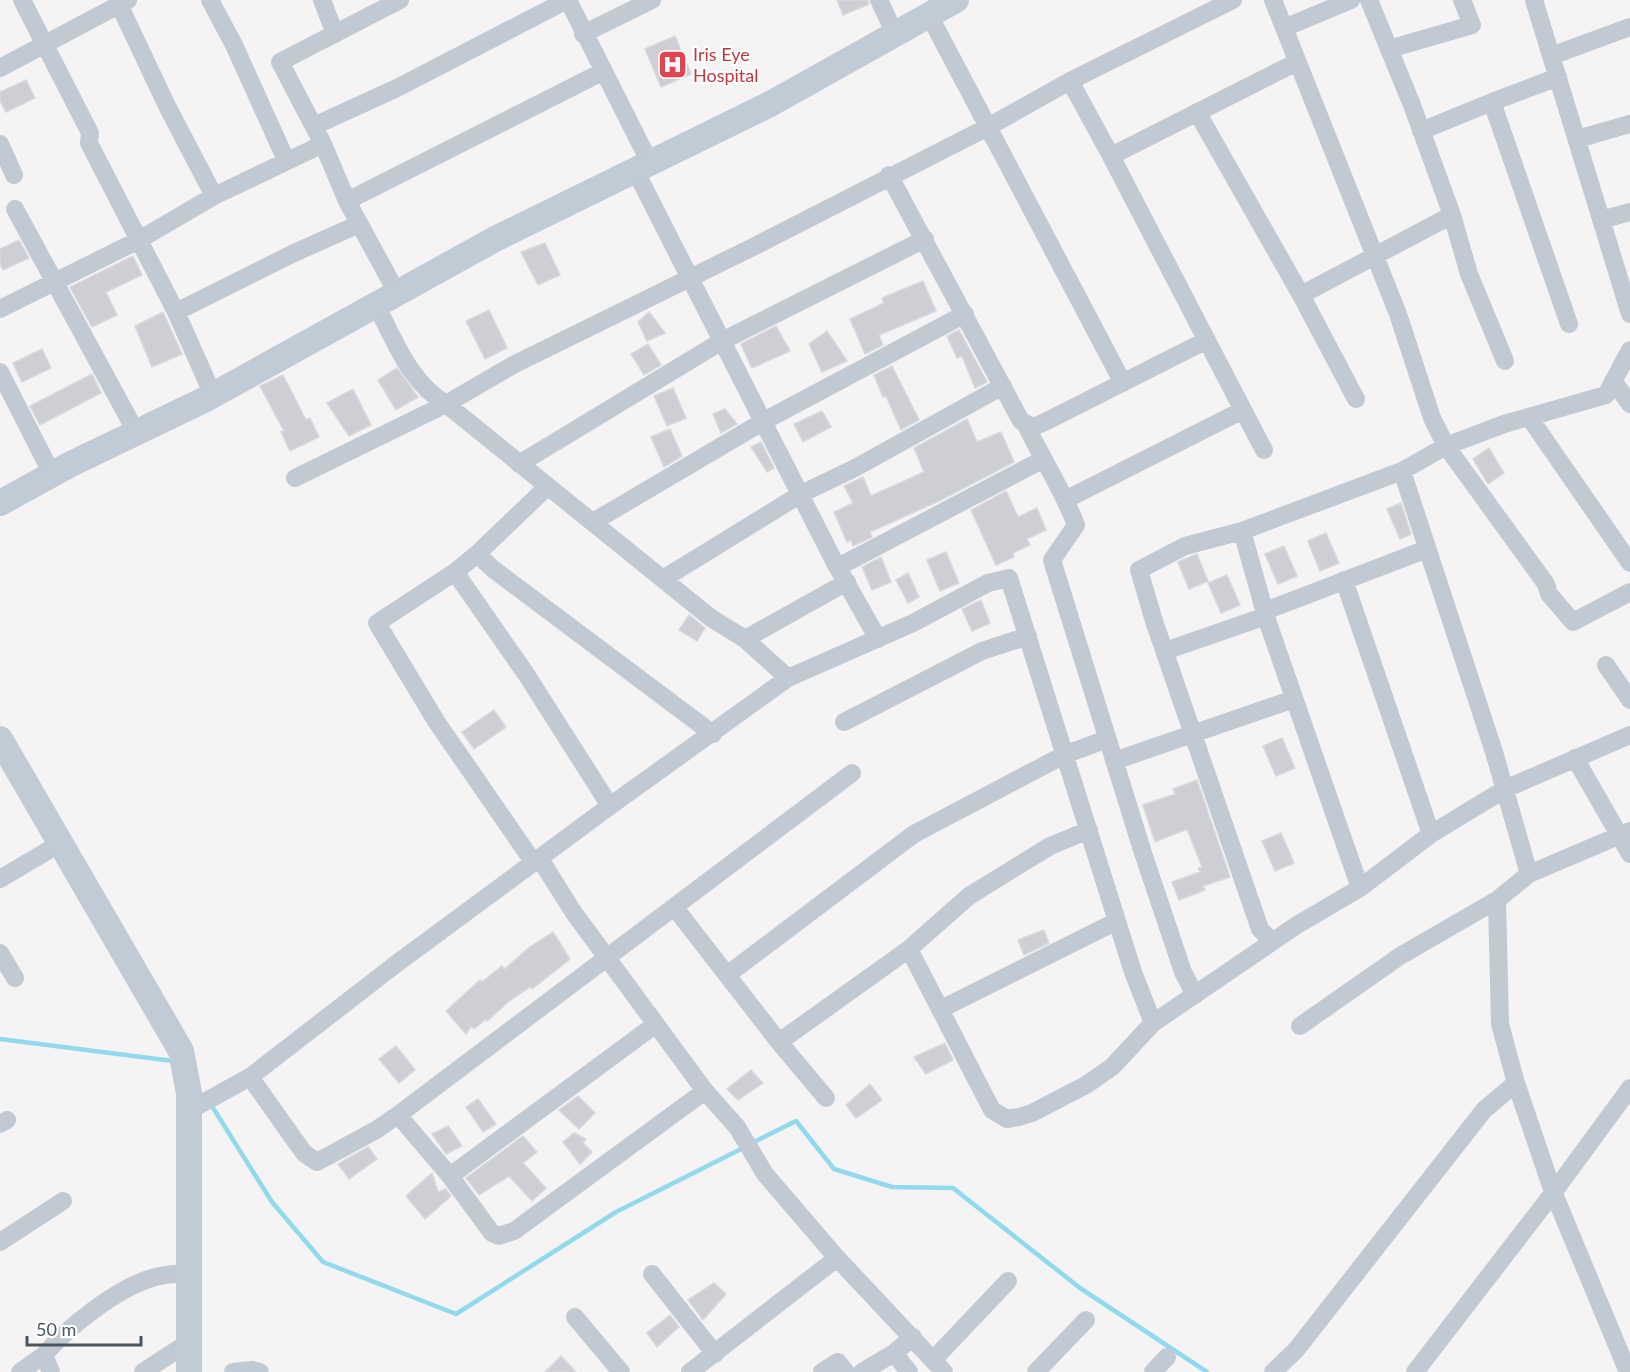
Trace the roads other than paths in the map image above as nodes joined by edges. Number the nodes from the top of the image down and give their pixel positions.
1 (22, 0) edge
2 (210, 0) edge
3 (322, 0) edge
4 (400, 0) edge
5 (567, 0) edge
6 (652, 0) edge
7 (879, 0) edge
8 (956, 0) edge
9 (1233, 0) edge
10 (1273, 0) edge
11 (1351, 0) edge
12 (1369, 0) edge
13 (1462, 0) edge
14 (1534, 0) edge
15 (122, 2) edge
16 (929, 15) junction
17 (1630, 27) edge
18 (1284, 28) junction
19 (335, 34) junction
20 (583, 34) junction
21 (895, 34) junction
22 (45, 45) junction
23 (1389, 49) junction
24 (1551, 56) junction
25 (1297, 62) junction
26 (0, 68) edge
27 (602, 72) junction
28 (1558, 77) junction
29 (1070, 81) junction
30 (1492, 102) junction
31 (1197, 112) junction
32 (1630, 124) edge
33 (314, 126) junction
34 (988, 127) junction
35 (1421, 131) junction
36 (1577, 139) junction
37 (0, 144) edge
38 (323, 144) junction
39 (1111, 156) junction
40 (286, 160) junction
41 (643, 166) junction
42 (14, 175) dead end
43 (890, 175) junction
44 (214, 196) junction
45 (347, 201) junction
46 (15, 209) dead end
47 (1630, 212) edge
48 (1452, 215) junction
49 (1601, 220) junction
50 (359, 224) junction
51 (925, 239) junction
52 (139, 240) junction
53 (1375, 258) junction
54 (690, 279) junction
55 (54, 283) junction
56 (1627, 293) edge
57 (1301, 295) junction
58 (386, 299) junction
59 (0, 309) edge
60 (176, 312) junction
61 (965, 314) junction
62 (1630, 314) edge
63 (1569, 324) dead end
64 (1207, 340) junction
65 (722, 341) junction
66 (1630, 350) edge
67 (1505, 361) dead end
68 (0, 372) edge
69 (1613, 381) junction
70 (1124, 382) junction
71 (1003, 386) junction
72 (213, 396) junction
73 (1356, 399) dead end
74 (446, 404) junction
75 (1630, 404) edge
76 (1244, 410) junction
77 (1529, 417) junction
78 (764, 421) junction
79 (1026, 425) junction
80 (136, 432) junction
81 (1446, 446) junction
82 (1264, 450) dead end
83 (1042, 460) junction
84 (519, 464) junction
85 (1401, 471) junction
86 (52, 474) junction
87 (295, 478) dead end
88 (547, 487) junction
89 (801, 494) junction
90 (1065, 500) junction
91 (0, 503) edge
92 (593, 522) junction
93 (1242, 531) junction
94 (1427, 549) junction
95 (477, 554) junction
96 (1630, 563) edge
97 (455, 572) junction
98 (843, 575) junction
99 (663, 579) junction
100 (1344, 580) junction
101 (1630, 592) edge
102 (1266, 614) junction
103 (1028, 636) junction
104 (745, 639) junction
105 (878, 639) junction
106 (1165, 651) junction
107 (1606, 665) dead end
108 (788, 678) junction
109 (1294, 699) junction
110 (1630, 700) edge
111 (844, 722) dead end
112 (713, 734) junction
113 (1192, 734) junction
114 (1630, 735) edge
115 (0, 739) edge
116 (1107, 739) junction
117 (1064, 755) junction
118 (1575, 758) junction
119 (1114, 761) junction
120 (852, 773) dead end
121 (1505, 789) junction
122 (610, 806) junction
123 (1089, 830) junction
124 (1431, 834) junction
125 (1625, 834) edge
126 (59, 844) junction
127 (1630, 854) edge
128 (537, 861) junction
129 (1529, 874) junction
130 (0, 879) edge
131 (1360, 888) junction
132 (1497, 900) junction
133 (675, 908) junction
134 (1118, 921) junction
135 (1272, 942) junction
136 (909, 949) junction
137 (0, 953) edge
138 (607, 956) junction
139 (727, 975) junction
140 (15, 978) dead end
141 (1195, 995) junction
142 (941, 1009) junction
143 (1153, 1023) junction
144 (656, 1024) junction
145 (1300, 1026) dead end
146 (779, 1042) junction
147 (250, 1077) junction
148 (1516, 1083) junction
149 (1630, 1088) edge
150 (705, 1091) junction
151 (826, 1098) dead end
152 (192, 1103) junction
153 (398, 1115) junction
154 (450, 1176) junction
155 (1553, 1193) junction
156 (63, 1201) dead end
157 (0, 1242) edge
158 (837, 1258) junction
159 (189, 1273) junction
160 (652, 1274) dead end
161 (1008, 1281) dead end
162 (575, 1317) dead end
163 (1086, 1320) dead end
164 (913, 1336) junction
165 (189, 1342) junction
166 (894, 1353) junction
167 (715, 1354) junction
168 (44, 1355) junction
169 (1167, 1357) dead end
170 (939, 1366) edge
171 (20, 1372) edge
172 (51, 1372) edge
173 (143, 1372) edge
174 (189, 1372) edge
175 (233, 1372) edge
176 (260, 1372) edge
177 (621, 1372) edge
178 (690, 1372) edge
179 (822, 1372) edge
180 (846, 1372) edge
181 (862, 1372) edge
182 (909, 1372) edge
183 (1036, 1372) edge
184 (1153, 1372) edge
185 (1273, 1372) edge
186 (1414, 1372) edge
187 (1628, 1372) edge

1 - 22 street
2 - 40 street
3 - 19 street
4 - 19 street
5 - 20 street
5 - 33 street
6 - 20 street
7 - 21 street
8 - 16 street
9 - 29 street
10 - 18 street
11 - 18 street
12 - 23 street
13 - 23 street
14 - 24 street
15 - 22 street
15 - 44 street
16 - 21 street
16 - 34 street
17 - 24 street
18 - 25 street
19 - 33 street
20 - 27 street
21 - 41 street
22 - 26 street
22 - 52 street
23 - 35 street
24 - 28 street
25 - 31 street
25 - 53 street
27 - 41 street
27 - 45 street
28 - 30 street
28 - 36 street
29 - 34 street
29 - 39 street
30 - 35 street
30 - 63 street
31 - 39 street
31 - 57 street
32 - 36 street
33 - 38 street
34 - 43 street
34 - 70 street
35 - 48 street
36 - 49 street
37 - 42 street
38 - 40 street
38 - 45 street
39 - 64 street
40 - 44 street
41 - 54 street
41 - 58 street
43 - 51 street
43 - 54 street
44 - 52 street
45 - 50 street
46 - 55 street
47 - 49 street
48 - 53 street
48 - 67 street
49 - 56 street
50 - 58 street
50 - 60 street
51 - 61 street
51 - 65 street
52 - 55 street
52 - 60 street
53 - 57 street
53 - 81 street
54 - 65 street
54 - 74 street
55 - 59 street
55 - 80 street
56 - 62 street
57 - 73 street
58 - 72 street
58 - 74 street
60 - 72 street
61 - 71 street
61 - 78 street
64 - 70 street
64 - 76 street
65 - 78 street
65 - 84 street
66 - 69 street
68 - 86 street
69 - 75 street
69 - 77 street
70 - 79 street
71 - 79 street
71 - 89 street
72 - 80 street
74 - 84 street
74 - 87 street
76 - 82 street
76 - 90 street
77 - 81 street
77 - 96 street
78 - 89 street
78 - 92 street
79 - 83 street
80 - 86 street
81 - 85 street
81 - 101 street
83 - 90 street
83 - 98 street
84 - 88 street
85 - 93 street
85 - 94 street
86 - 91 street
88 - 92 street
88 - 95 street
89 - 98 street
89 - 99 street
90 - 116 street
92 - 99 street
93 - 102 street
93 - 106 street
94 - 100 street
94 - 121 street
95 - 97 street
95 - 112 street
97 - 122 street
97 - 128 street
98 - 104 street
98 - 105 street
99 - 104 street
100 - 102 street
100 - 124 street
102 - 106 street
102 - 109 street
103 - 105 street
103 - 111 street
103 - 117 street
104 - 108 street
105 - 108 street
106 - 113 street
107 - 110 street
108 - 112 street
109 - 113 street
109 - 131 street
112 - 122 street
113 - 119 street
113 - 135 street
114 - 118 street
115 - 126 street
116 - 117 street
116 - 119 street
117 - 123 street
117 - 139 street
118 - 121 street
118 - 125 street
119 - 141 street
120 - 133 street
121 - 124 street
121 - 129 street
122 - 128 street
123 - 134 street
123 - 136 street
124 - 131 street
125 - 127 street
125 - 129 street
126 - 130 street
126 - 152 street
128 - 138 street
128 - 147 street
129 - 132 street
131 - 135 street
132 - 145 street
132 - 148 street
133 - 138 street
133 - 139 street
134 - 142 street
134 - 143 street
135 - 141 street
136 - 142 street
136 - 146 street
137 - 140 street
138 - 144 street
138 - 153 street
139 - 146 street
141 - 143 street
142 - 143 street
144 - 150 street
144 - 154 street
146 - 151 street
147 - 152 street
147 - 153 street
148 - 155 street
148 - 185 street
149 - 155 street
150 - 154 street
150 - 158 street
152 - 159 street
153 - 154 street
155 - 186 street
155 - 187 street
156 - 157 street
158 - 164 street
158 - 167 street
159 - 165 street
159 - 168 street
160 - 167 street
161 - 170 street
162 - 177 street
163 - 183 street
164 - 166 street
164 - 170 street
165 - 173 street
165 - 174 street
166 - 181 street
166 - 182 street
167 - 178 street
168 - 171 street
168 - 172 street
169 - 184 street
175 - 176 street
179 - 180 street

